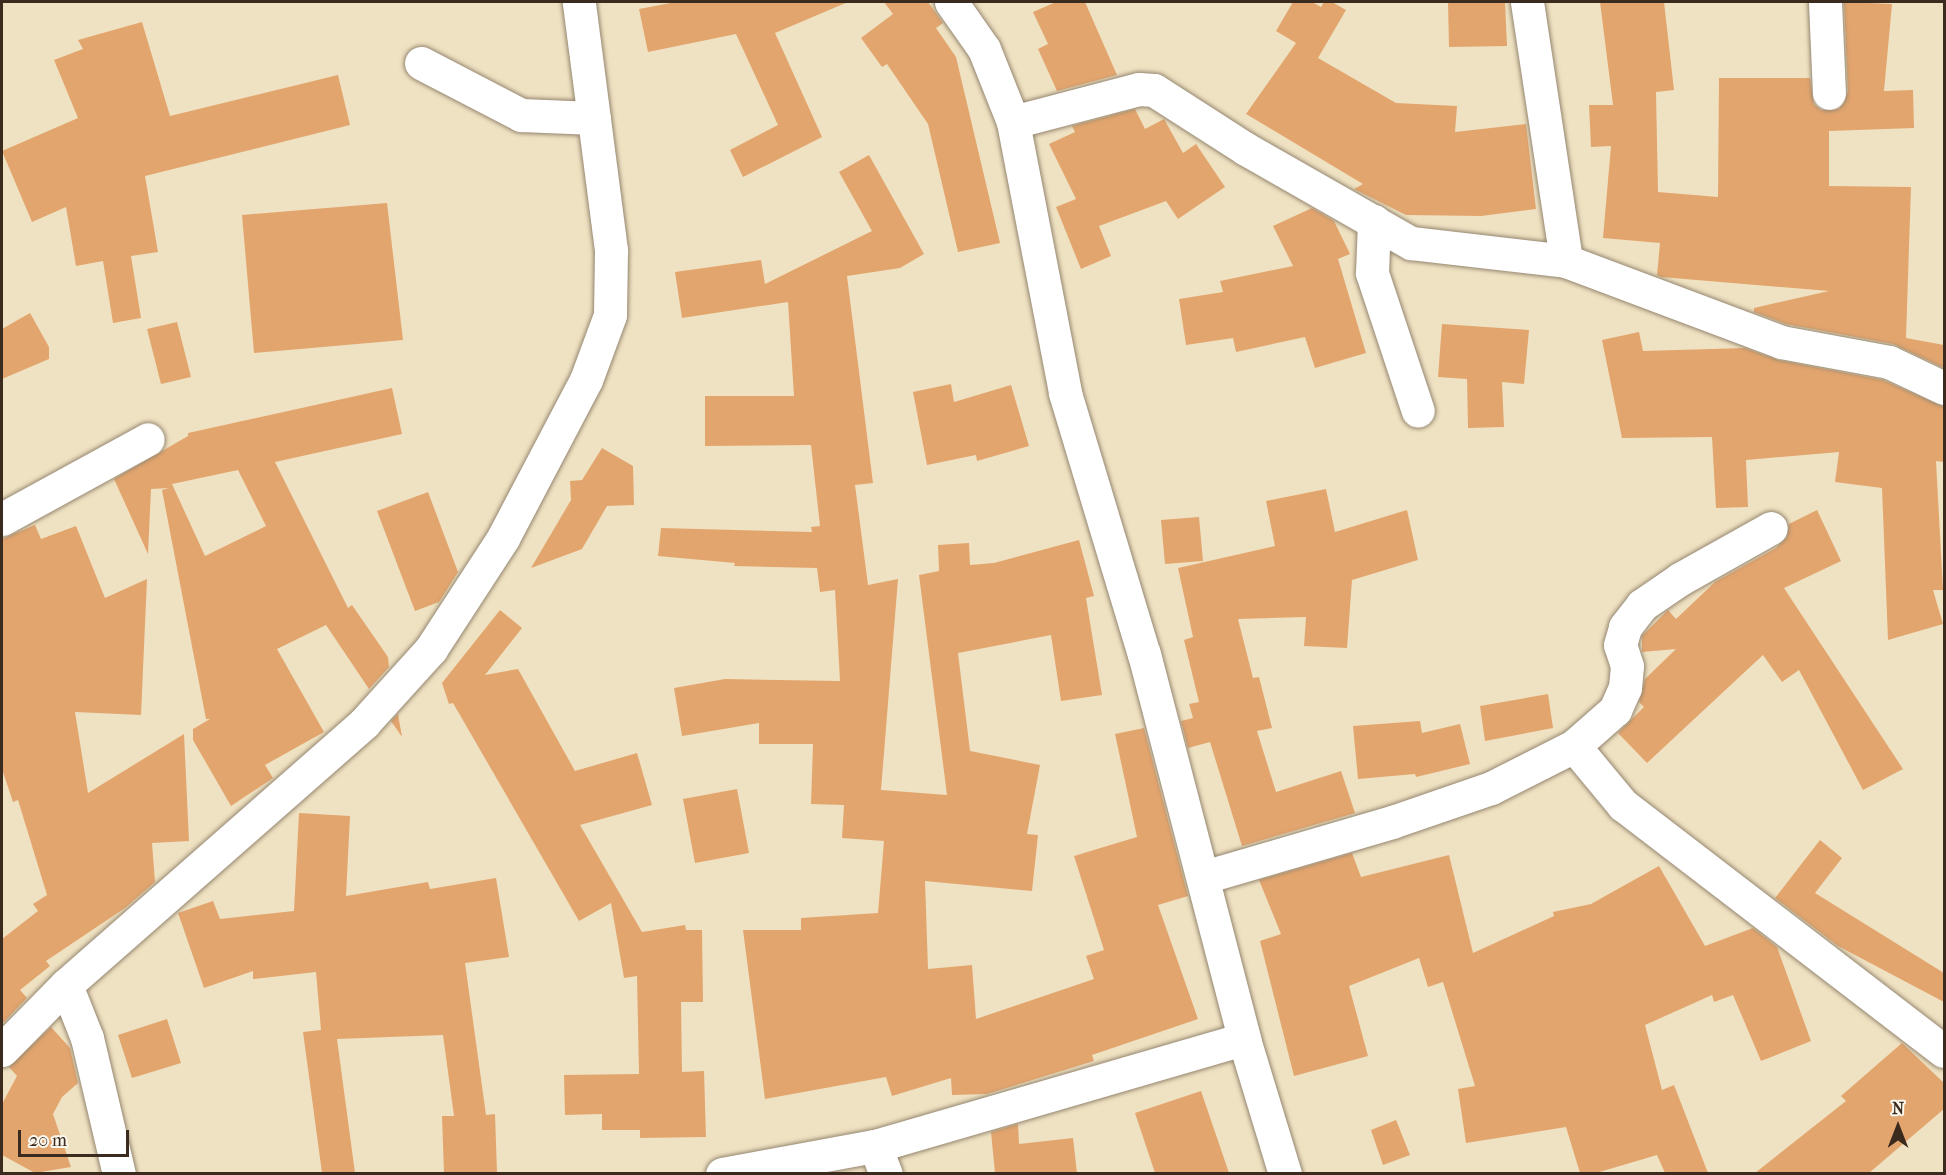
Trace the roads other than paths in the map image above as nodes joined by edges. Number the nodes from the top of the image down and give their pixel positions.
1 (579, 2) edge
2 (951, 2) edge
3 (1527, 2) edge
4 (1825, 2) edge
5 (421, 63) dead end
6 (1829, 93) dead end
7 (594, 118) junction
8 (1012, 122) junction
9 (1374, 221) junction
10 (1566, 261) junction
11 (1944, 388) edge
12 (1418, 411) dead end
13 (148, 439) dead end
14 (2, 519) edge
15 (1771, 528) dead end
16 (1574, 746) junction
17 (1204, 877) junction
18 (66, 985) junction
19 (1244, 1039) junction
20 (2, 1050) edge
21 (1944, 1051) edge
22 (880, 1160) edge
23 (119, 1173) edge
24 (722, 1173) edge
25 (1284, 1173) edge

1 - 7 street
2 - 8 street
3 - 10 street
4 - 6 street
5 - 7 street
7 - 18 street
8 - 9 street
8 - 17 street
9 - 10 street
9 - 12 street
10 - 11 street
13 - 14 street
15 - 16 street
16 - 17 street
16 - 21 street
17 - 19 street
18 - 20 street
18 - 23 street
19 - 22 street
19 - 25 street
22 - 24 street

